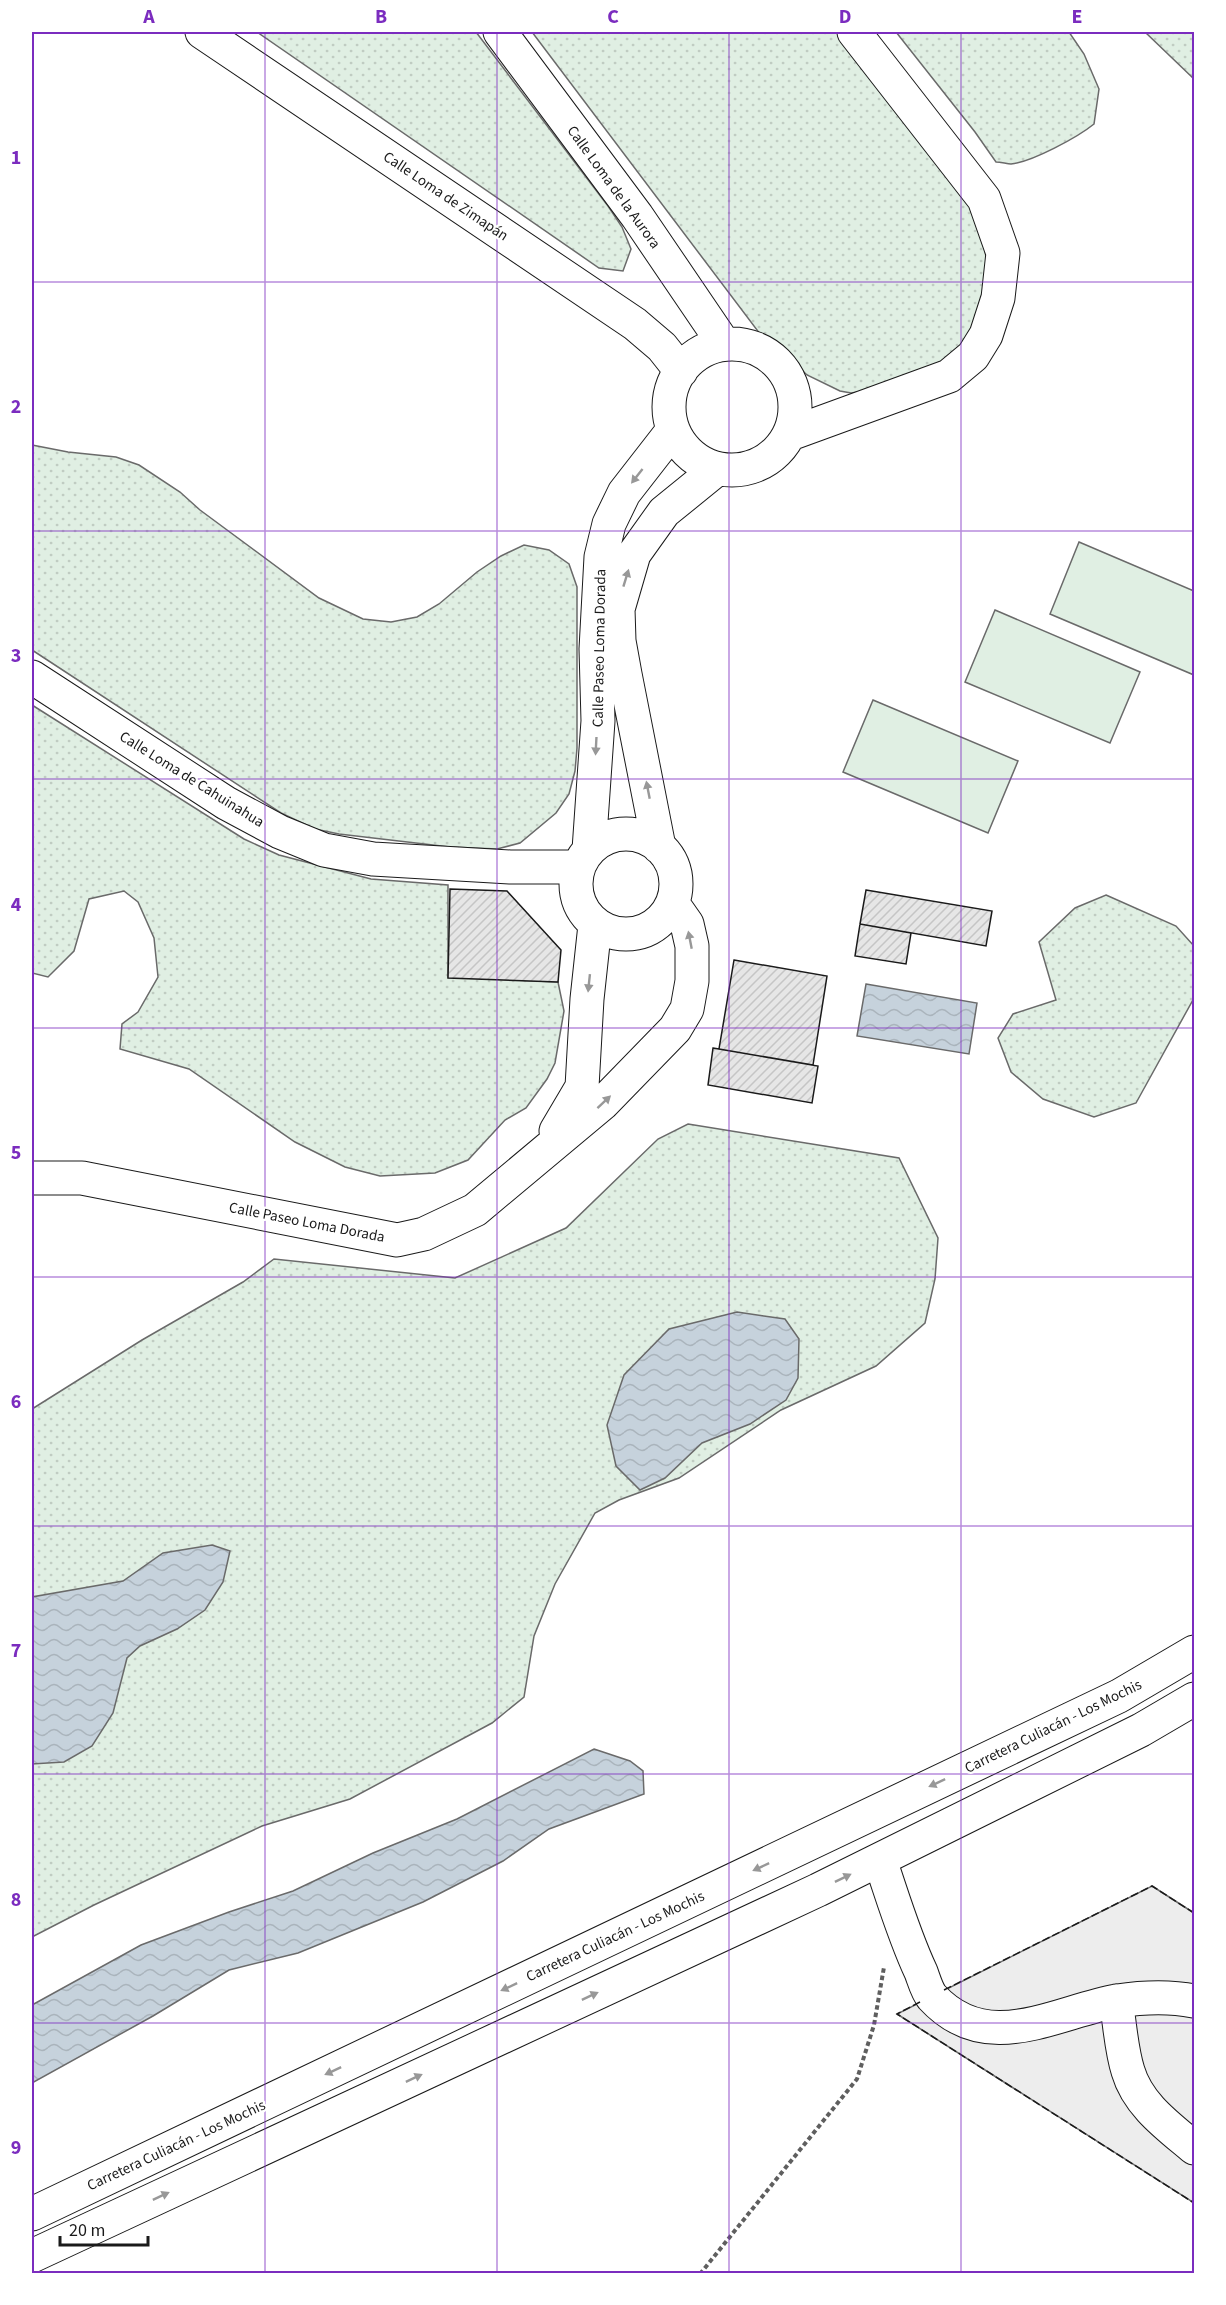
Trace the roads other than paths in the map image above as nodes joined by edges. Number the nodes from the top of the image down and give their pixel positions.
1 (202, 32) edge
2 (500, 32) edge
3 (854, 32) edge
4 (724, 344) junction
5 (681, 371) junction
6 (674, 430) junction
7 (790, 434) junction
8 (717, 469) junction
9 (32, 677) edge
10 (660, 847) junction
11 (584, 858) junction
12 (673, 904) junction
13 (595, 925) junction
14 (543, 1153) junction
15 (32, 1157) edge
16 (32, 1178) edge
17 (82, 1178) junction
18 (1194, 1652) edge
19 (1194, 1699) edge
20 (880, 1860) junction
21 (1116, 2001) junction
22 (1194, 2001) edge
23 (1194, 2148) edge
24 (32, 2214) edge
25 (32, 2256) edge

1 - 5 main road, Calle Loma de Zimapán
2 - 4 main road, Calle Loma de la Aurora
3 - 7 main road
4 - 5 main road
4 - 7 main road
5 - 6 main road
6 - 8 main road
6 -> 11 main road, Calle Paseo Loma Dorada
7 - 8 main road
10 -> 8 main road, Calle Paseo Loma Dorada
9 - 11 main road, Calle Loma de Cahuinahua
10 - 11 main road
10 - 12 main road, Calle Paseo Loma Dorada
11 - 13 main road, Calle Paseo Loma Dorada
12 - 13 main road
14 -> 12 main road, Calle Paseo Loma Dorada
13 -> 14 main road, Calle Paseo Loma Dorada
14 - 17 main road, Calle Paseo Loma Dorada
15 - 17 main road, Calle Paseo Loma Dorada
16 - 17 main road, Calle Paseo Loma Dorada
18 -> 24 main road, Carretera Culiacán - Los Mochis
19 - 20 main road
20 - 21 main road
25 -> 20 main road
21 - 22 main road
21 - 23 main road

